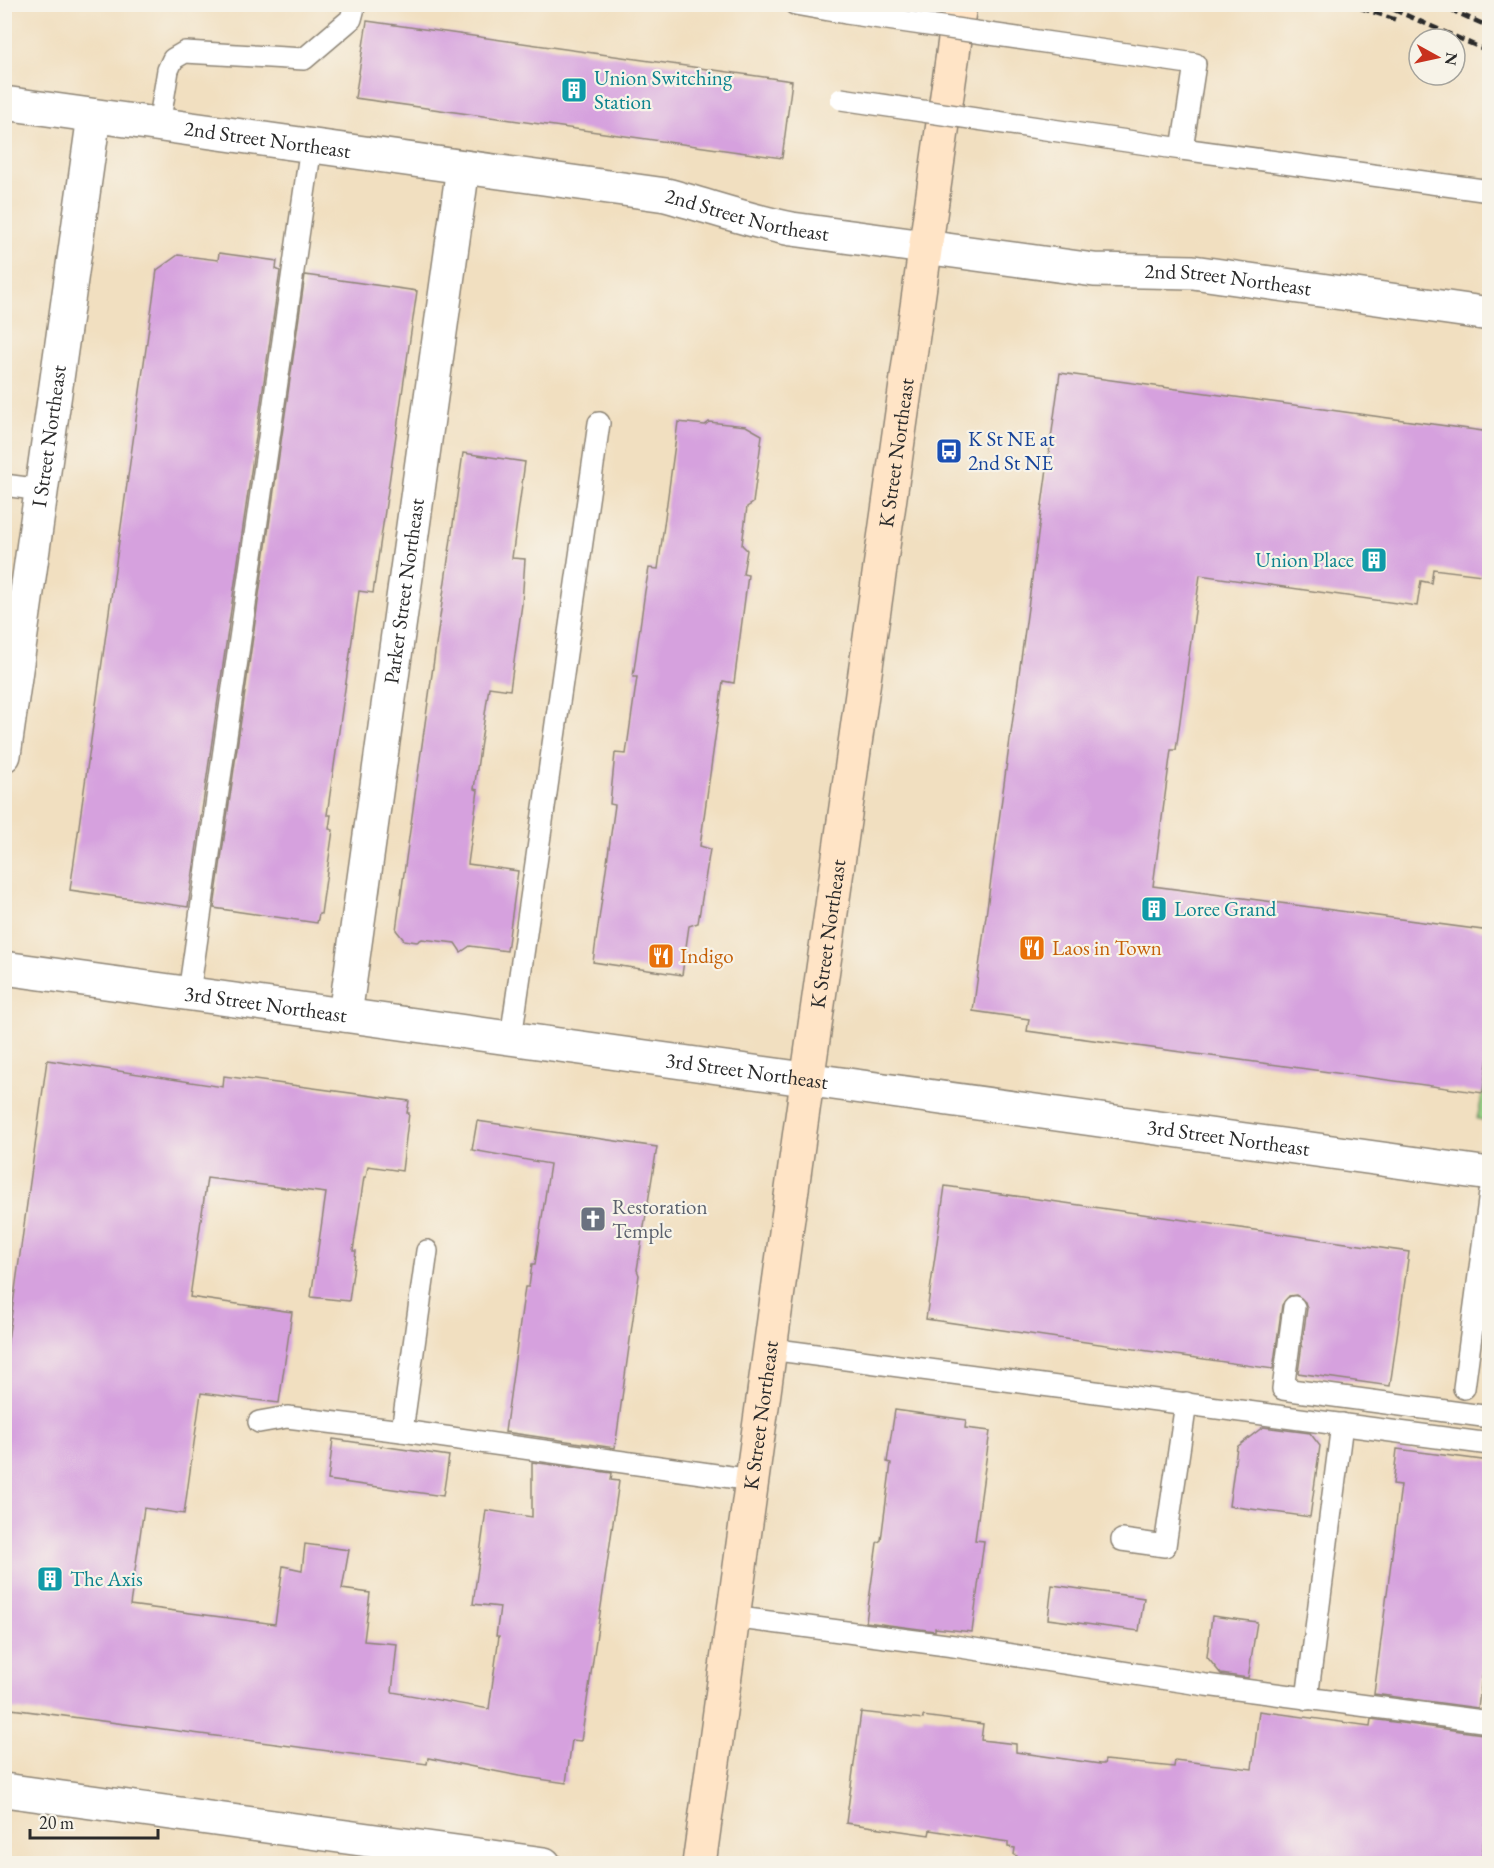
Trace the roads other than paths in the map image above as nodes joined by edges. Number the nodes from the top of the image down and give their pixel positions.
1 (355, 4) edge
2 (795, 4) edge
3 (960, 4) edge
4 (841, 99) dead end
5 (4, 103) edge
6 (94, 116) junction
7 (159, 125) junction
8 (311, 146) junction
9 (1182, 149) junction
10 (463, 167) junction
11 (1490, 191) edge
12 (926, 247) junction
13 (1490, 314) edge
14 (599, 423) dead end
15 (4, 485) edge
16 (41, 490) junction
17 (15, 606) edge
18 (4, 755) edge
19 (4, 968) edge
20 (189, 993) junction
21 (345, 1015) junction
22 (511, 1038) junction
23 (808, 1080) junction
24 (1490, 1174) edge
25 (1490, 1193) edge
26 (427, 1251) dead end
27 (1294, 1307) dead end
28 (770, 1349) junction
29 (1464, 1388) dead end
30 (1186, 1403) junction
31 (1490, 1417) edge
32 (260, 1422) dead end
33 (1342, 1424) junction
34 (402, 1431) junction
35 (1490, 1444) edge
36 (752, 1480) junction
37 (1122, 1540) dead end
38 (732, 1617) junction
39 (1307, 1698) junction
40 (1490, 1722) edge
41 (4, 1790) edge
42 (388, 1853) edge
43 (544, 1863) edge
44 (699, 1863) edge

1 - 7 lane
2 - 9 lane, bridge
3 - 12 main road, K Street Northeast
4 - 9 lane, bridge
5 - 6 street, 2nd Street Northeast
6 - 7 street, 2nd Street Northeast
6 - 16 street, I Street Northeast
7 - 8 street, 2nd Street Northeast
8 - 10 street, 2nd Street Northeast
8 - 20 lane
9 - 11 lane
10 - 12 street, 2nd Street Northeast
10 - 21 street, Parker Street Northeast
12 - 13 street, 2nd Street Northeast
12 - 23 main road, K Street Northeast
14 - 22 lane
15 - 16 lane
16 - 17 street, I Street Northeast
17 - 18 street, I Street Northeast
19 - 20 street, 3rd Street Northeast
20 - 21 street, 3rd Street Northeast
21 - 22 street, 3rd Street Northeast
22 - 23 street, 3rd Street Northeast
23 - 24 street, 3rd Street Northeast
23 - 28 main road, K Street Northeast
25 - 29 lane
26 - 34 lane
27 - 31 lane
28 - 30 lane
28 - 36 main road, K Street Northeast
30 - 33 lane
30 - 37 lane
32 - 34 lane
33 - 35 lane
33 - 39 lane
34 - 36 lane
36 - 38 main road, K Street Northeast
38 - 39 lane
38 - 44 main road, K Street Northeast
39 - 40 lane
41 - 42 street
42 - 43 street

